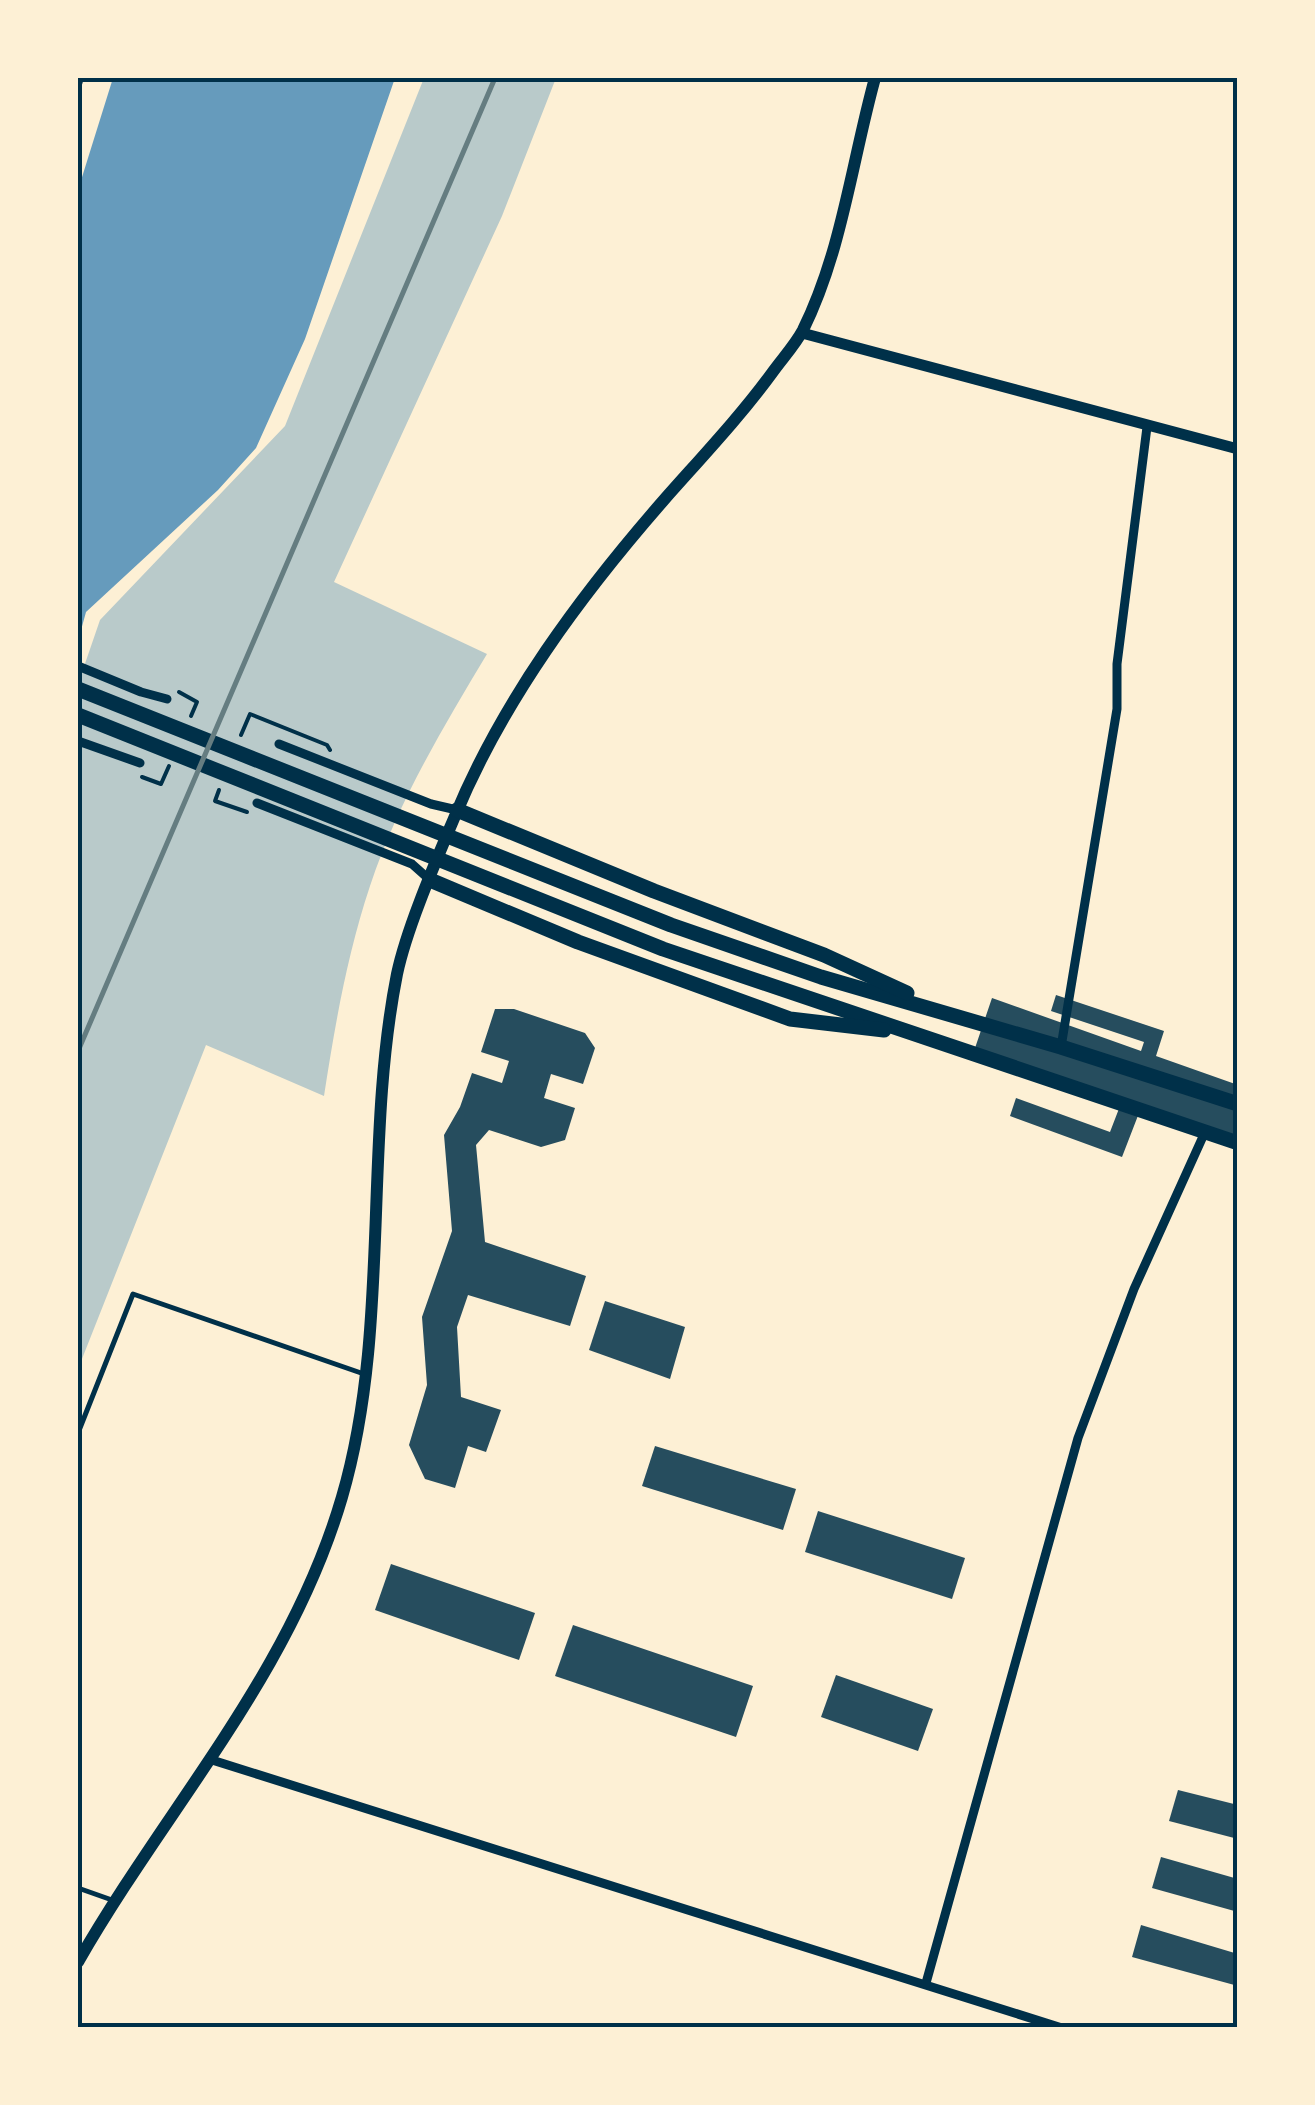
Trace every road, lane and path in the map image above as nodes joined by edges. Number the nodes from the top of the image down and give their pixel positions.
1 (82, 78) edge
2 (875, 78) edge
3 (78, 91) edge
4 (802, 333) junction
5 (1147, 426) junction
6 (1238, 450) edge
7 (78, 666) edge
8 (78, 689) edge
9 (167, 699) dead end
10 (78, 715) edge
11 (78, 741) edge
12 (280, 744) dead end
13 (140, 763) dead end
14 (257, 802) dead end
15 (457, 810) junction
16 (430, 880) junction
17 (956, 1016) junction
18 (920, 1035) junction
19 (1061, 1047) junction
20 (1238, 1104) edge
21 (1206, 1132) junction
22 (1238, 1142) edge
23 (364, 1374) junction
24 (78, 1433) edge
25 (212, 1760) junction
26 (78, 1888) edge
27 (115, 1901) junction
28 (78, 1962) edge
29 (926, 1983) junction
30 (1062, 2028) edge

1 - 3 path
2 - 4 main road
4 - 5 street
4 - 15 main road
5 - 6 street
5 - 19 street
7 - 9 street
8 - 17 main road
10 - 18 main road
11 - 13 street
12 - 15 street
14 - 16 street
15 - 16 main road
15 - 17 main road
16 - 18 main road
16 - 23 main road
17 - 19 main road
18 - 21 main road
19 - 20 main road
21 - 22 main road
21 - 29 street
23 - 24 lane
23 - 25 main road
25 - 27 main road
25 - 29 street
26 - 27 lane
27 - 28 main road
29 - 30 street

